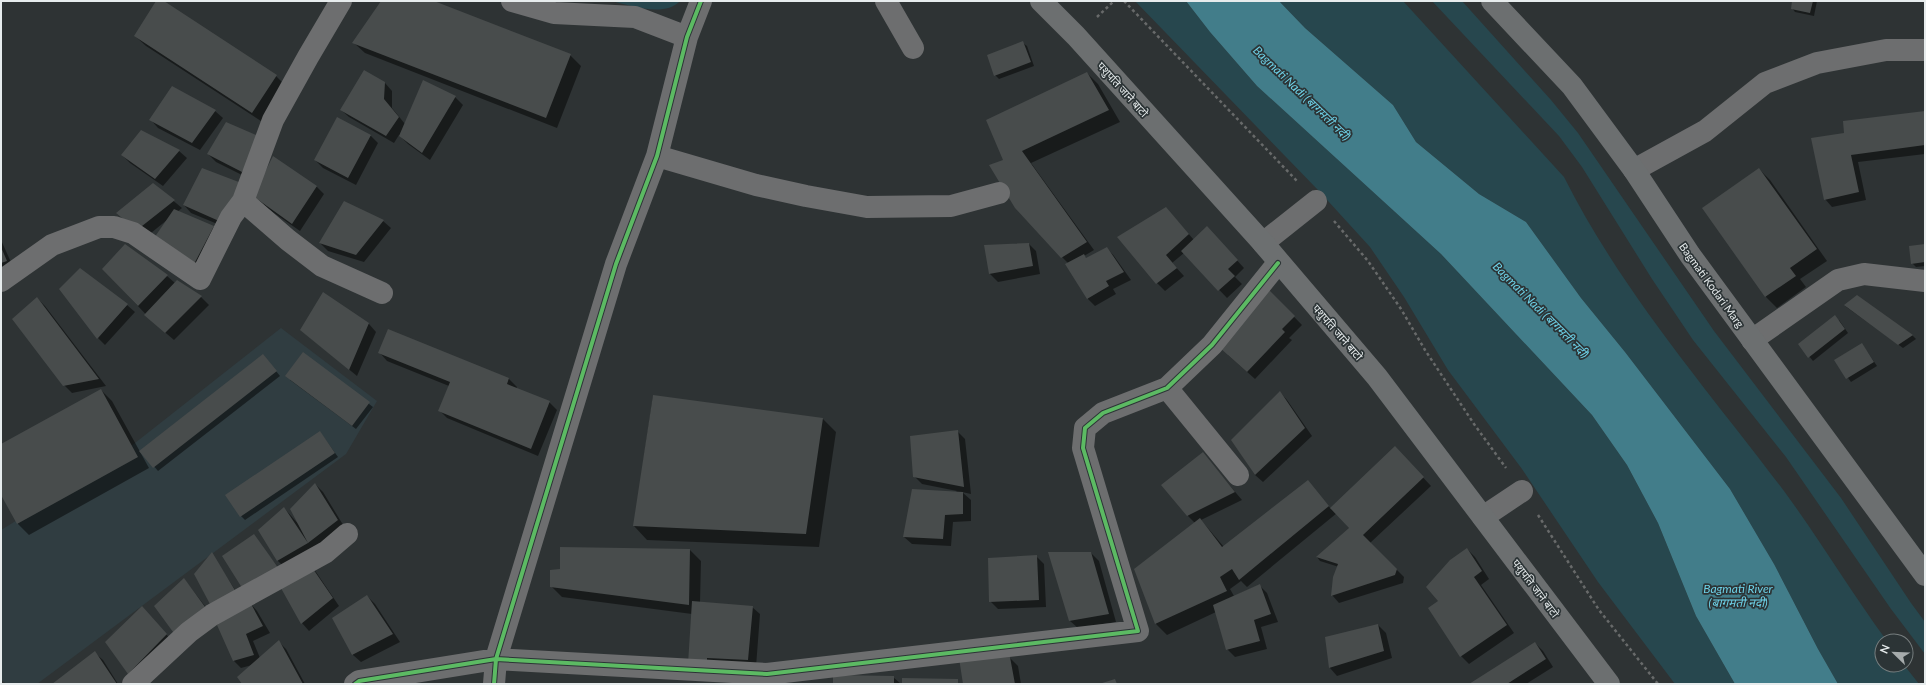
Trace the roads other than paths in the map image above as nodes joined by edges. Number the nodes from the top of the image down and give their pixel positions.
1 (341, 1) edge
2 (512, 1) edge
3 (701, 1) edge
4 (886, 1) edge
5 (1041, 1) edge
6 (1492, 1) edge
7 (687, 36) junction
8 (913, 48) dead end
9 (1925, 50) edge
10 (656, 156) junction
11 (1634, 170) junction
12 (999, 192) dead end
13 (1316, 200) road end
14 (243, 201) junction
15 (1263, 243) junction
16 (1278, 263) junction
17 (1, 281) edge
18 (1925, 281) edge
19 (382, 293) dead end
20 (1752, 340) junction
21 (1167, 388) junction
22 (1238, 475) dead end
23 (1522, 491) road end
24 (1483, 517) junction
25 (347, 534) dead end
26 (1925, 576) edge
27 (496, 659) junction
28 (768, 679) edge
29 (133, 684) edge
30 (355, 684) edge
31 (494, 684) edge
32 (1609, 684) edge

1 - 14 street
2 - 7 street
3 - 7 street
4 - 8 street
5 - 15 main road, पशुपति जाने बाटो
6 - 11 main road, Bagmati Kodari Marg
7 - 10 street
9 - 11 street
10 - 12 street
10 - 27 street
11 - 20 main road, Bagmati Kodari Marg
13 - 15 street
14 - 17 street
14 - 19 street
15 - 16 main road, पशुपति जाने बाटो
16 - 21 street
16 - 24 main road, पशुपति जाने बाटो
18 - 20 street
20 - 26 main road, Bagmati Kodari Marg
21 - 22 street
21 - 28 street
23 - 24 street
24 - 32 main road, पशुपति जाने बाटो
25 - 29 street
27 - 28 street
27 - 30 street
27 - 31 street

